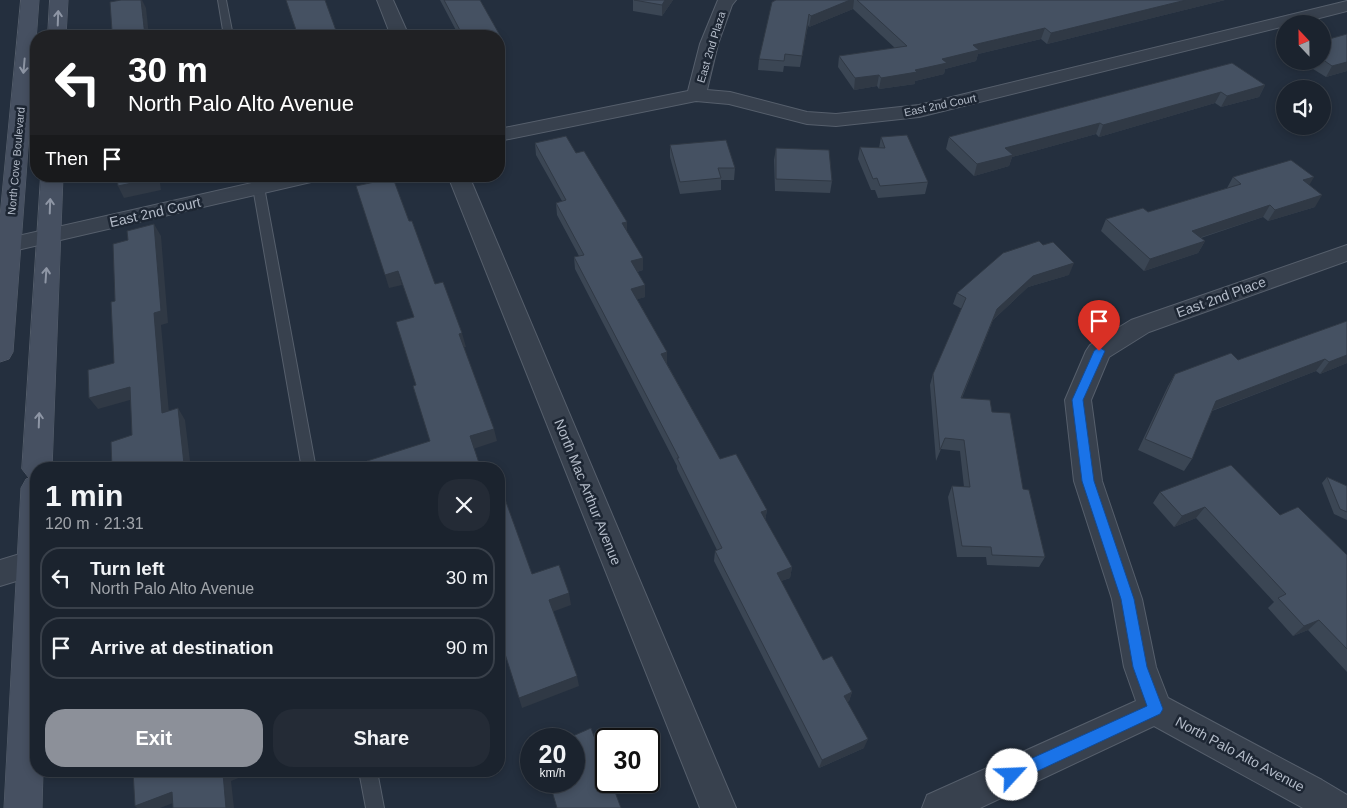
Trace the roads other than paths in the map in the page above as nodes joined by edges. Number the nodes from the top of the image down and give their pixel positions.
1 (30, 0) edge
2 (59, 0) edge
3 (222, 0) edge
4 (385, 0) edge
5 (728, 0) edge
6 (1347, 6) edge
7 (57, 30) edge
8 (228, 30) edge
9 (398, 30) edge
10 (696, 95) junction
11 (505, 134) edge
12 (52, 182) edge
13 (257, 182) edge
14 (460, 182) edge
15 (49, 236) junction
16 (5, 246) edge
17 (1342, 261) edge
18 (0, 352) edge
19 (37, 462) edge
20 (308, 462) edge
21 (30, 564) edge
22 (0, 573) edge
23 (30, 636) edge
24 (1155, 709) junction
25 (369, 777) edge
26 (23, 808) edge
27 (375, 808) edge
28 (718, 808) edge
29 (940, 808) edge
30 (1334, 808) edge

1 -> 16 street, North Cove Boulevard
7 -> 2 street
3 - 8 lane
4 - 9 street
5 - 10 street, East 2nd Plaza
6 - 10 street, East 2nd Court
10 - 11 street, East 2nd Court
15 -> 12 street
13 - 15 street, East 2nd Court
13 - 20 lane
14 - 28 street, North Mac Arthur Avenue
15 - 16 street, East 2nd Court
19 -> 15 street
16 - 18 street, North Cove Boulevard
17 - 24 street, East 2nd Place
21 - 22 street
23 - 26 street
24 - 29 street
24 - 30 street, North Palo Alto Avenue
25 - 27 lane

